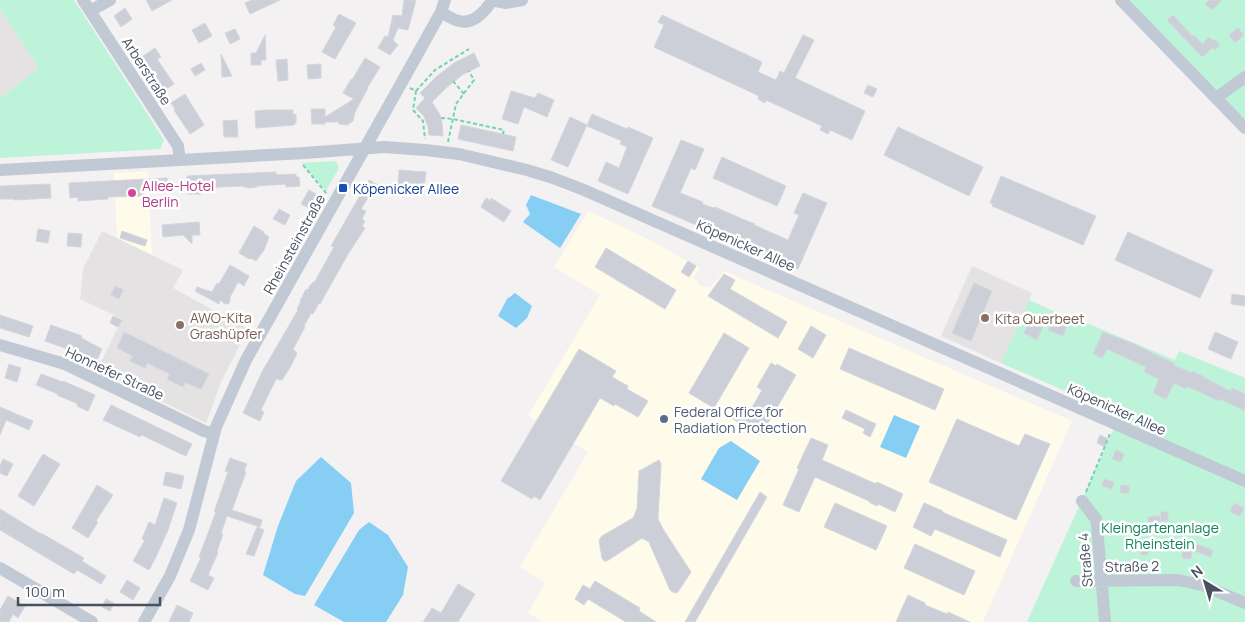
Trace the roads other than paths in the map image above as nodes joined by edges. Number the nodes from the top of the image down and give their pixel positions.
1 (110, 0) edge
2 (492, 0) edge
3 (522, 0) edge
4 (1121, 0) edge
5 (86, 5) edge
6 (443, 6) edge
7 (1245, 77) edge
8 (1216, 98) junction
9 (1245, 128) edge
10 (365, 149) junction
11 (180, 160) junction
12 (0, 170) edge
13 (0, 345) edge
14 (214, 434) junction
15 (1245, 481) edge
16 (1082, 501) road end
17 (0, 568) edge
18 (1076, 581) dead end
19 (1102, 582) junction
20 (1245, 603) edge
21 (92, 622) edge
22 (144, 622) edge
23 (1105, 622) edge

1 - 5 street
2 - 3 street
2 - 6 street
4 - 8 street
5 - 11 street, Arberstraße
6 - 10 street, Rheinsteinstraße
7 - 8 street
8 - 9 street
10 - 11 street, Köpenicker Allee
10 - 14 street, Rheinsteinstraße
10 - 15 street, Köpenicker Allee
11 - 12 street, Köpenicker Allee
13 - 14 street, Honnefer Straße
14 - 22 street, Rheinsteinstraße
16 - 19 street, Straße 4
17 - 21 street
18 - 19 street, Straße 2
19 - 20 street, Straße 2
19 - 23 street, Straße 4

